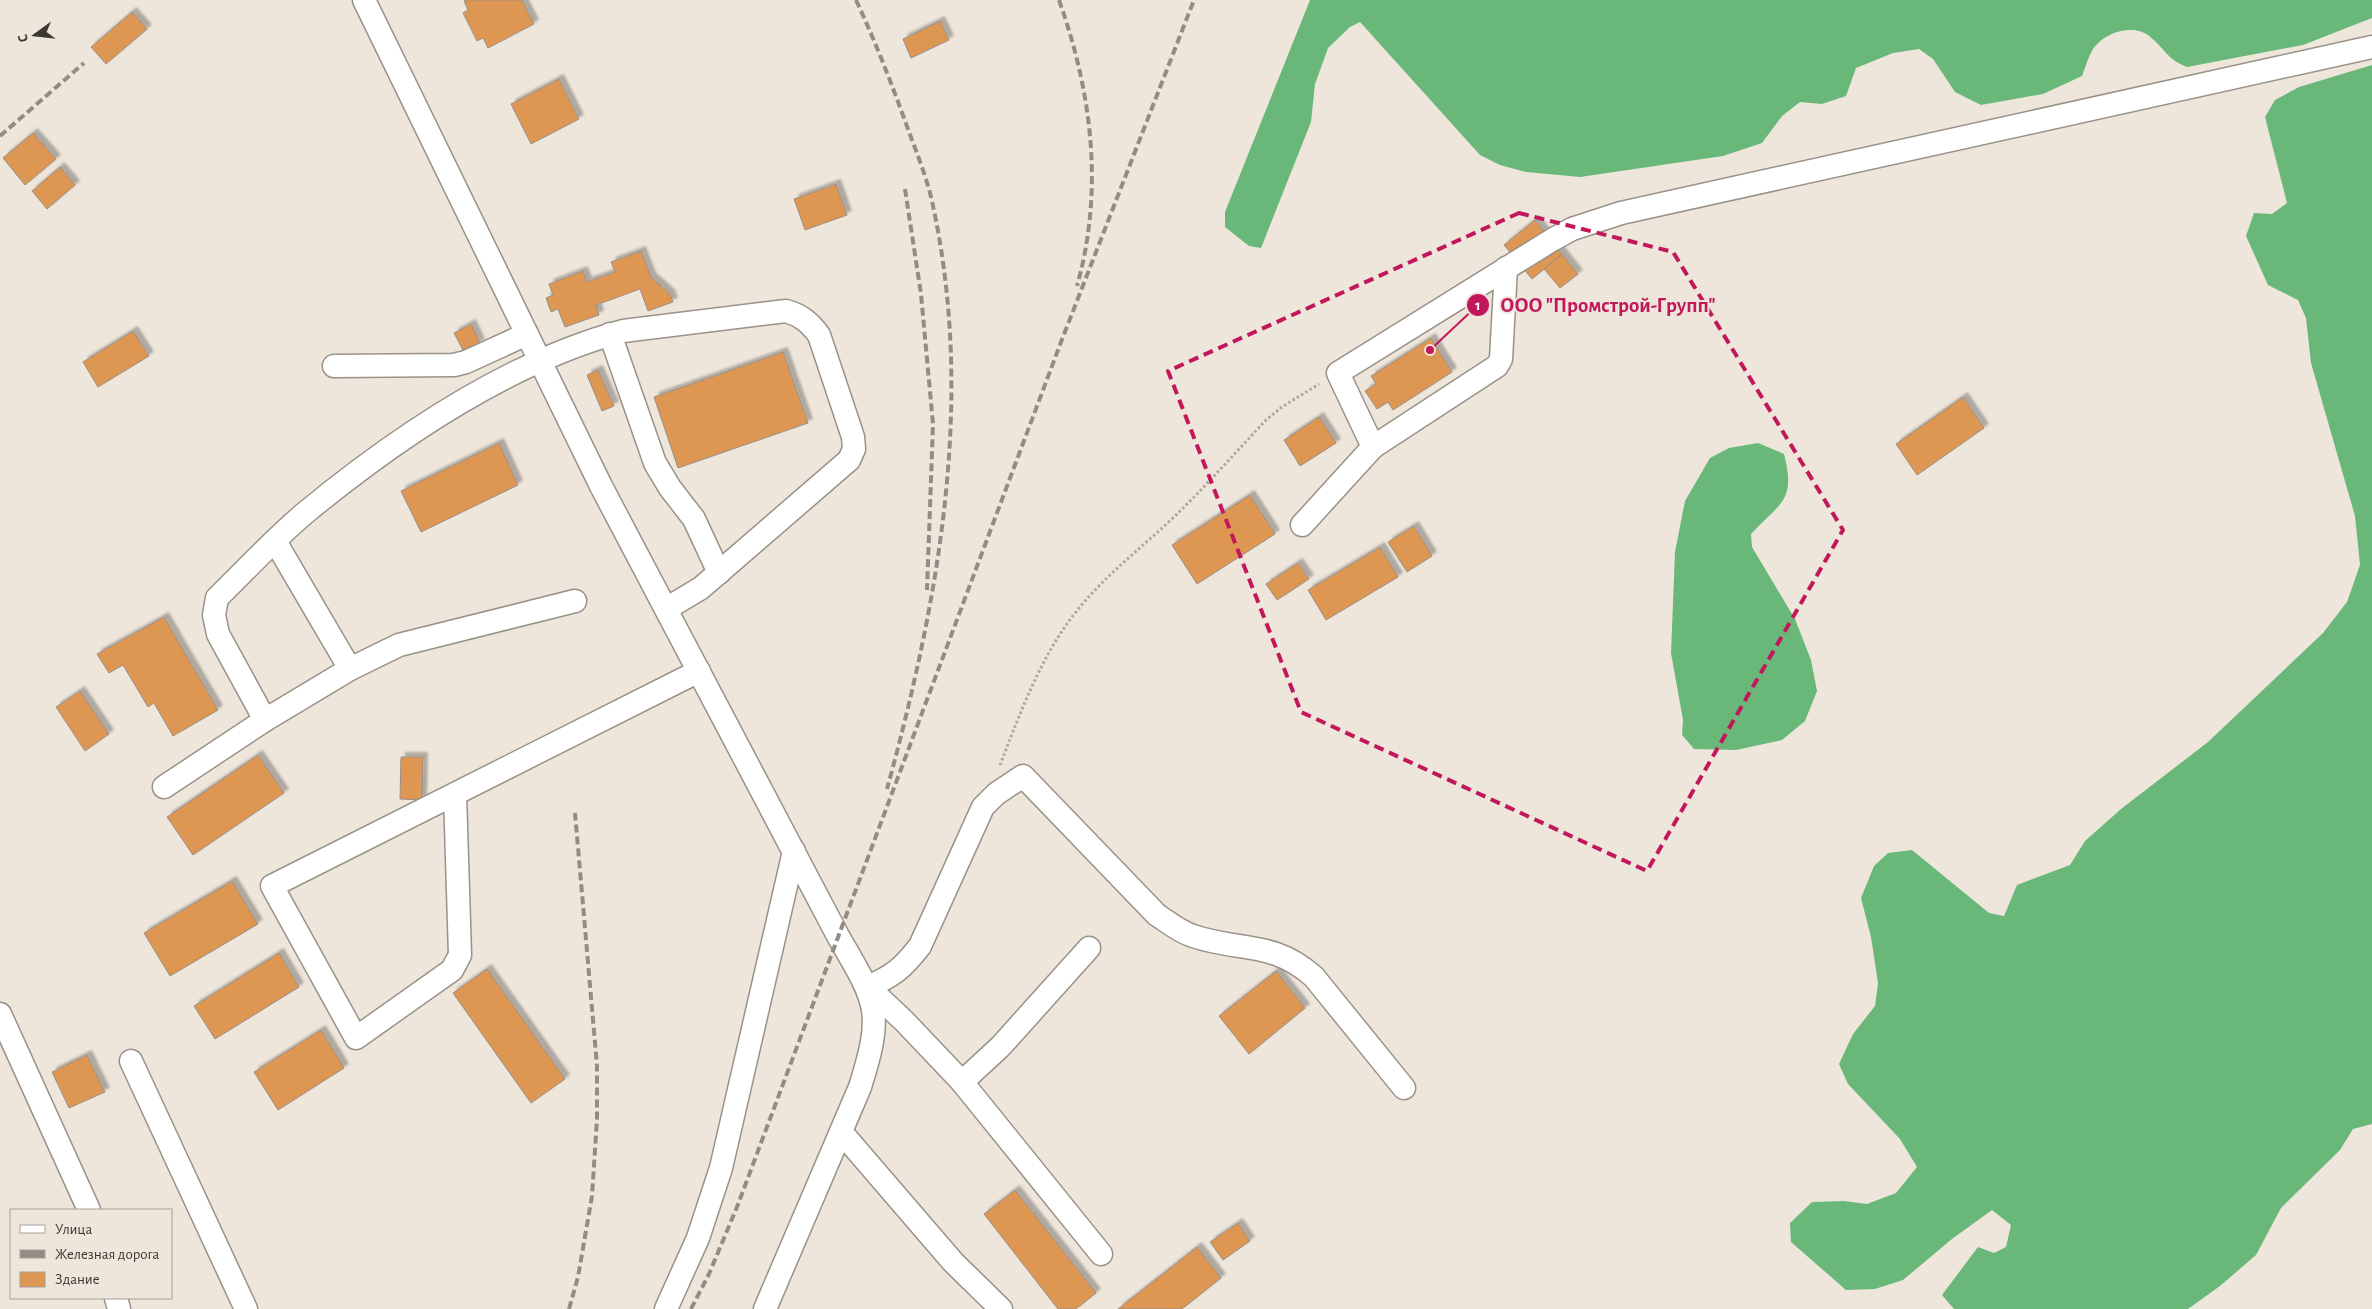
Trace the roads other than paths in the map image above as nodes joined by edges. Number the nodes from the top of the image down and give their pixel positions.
1 (364, 0) edge
2 (2372, 47) edge
3 (1506, 268) junction
4 (527, 334) junction
5 (610, 334) junction
6 (540, 360) junction
7 (334, 366) dead end
8 (1373, 447) junction
9 (1302, 525) dead end
10 (275, 541) junction
11 (719, 574) junction
12 (574, 601) dead end
13 (666, 610) junction
14 (350, 668) junction
15 (699, 671) junction
16 (265, 720) junction
17 (164, 788) dead end
18 (454, 794) junction
19 (794, 851) junction
20 (1090, 948) dead end
21 (868, 987) junction
22 (0, 1014) edge
23 (131, 1061) dead end
24 (962, 1082) junction
25 (1404, 1088) dead end
26 (842, 1132) junction
27 (89, 1209) edge
28 (1101, 1254) dead end
29 (246, 1309) edge
30 (666, 1309) edge
31 (765, 1309) edge
32 (1002, 1309) edge

1 - 4 street
2 - 3 street
3 - 8 street
3 - 8 street
4 - 6 street
4 - 7 street
5 - 6 street
5 - 11 street
5 - 11 street
6 - 10 street
6 - 13 street
8 - 9 street
10 - 14 street
10 - 16 street
11 - 13 street
12 - 14 street
13 - 15 street
14 - 16 street
15 - 18 street
15 - 19 street
16 - 17 street
18 - 18 street
19 - 21 street
19 - 30 street
20 - 24 street
21 - 24 street
21 - 25 street
21 - 26 street
22 - 27 street
23 - 29 street
24 - 28 street
26 - 31 street
26 - 32 street

